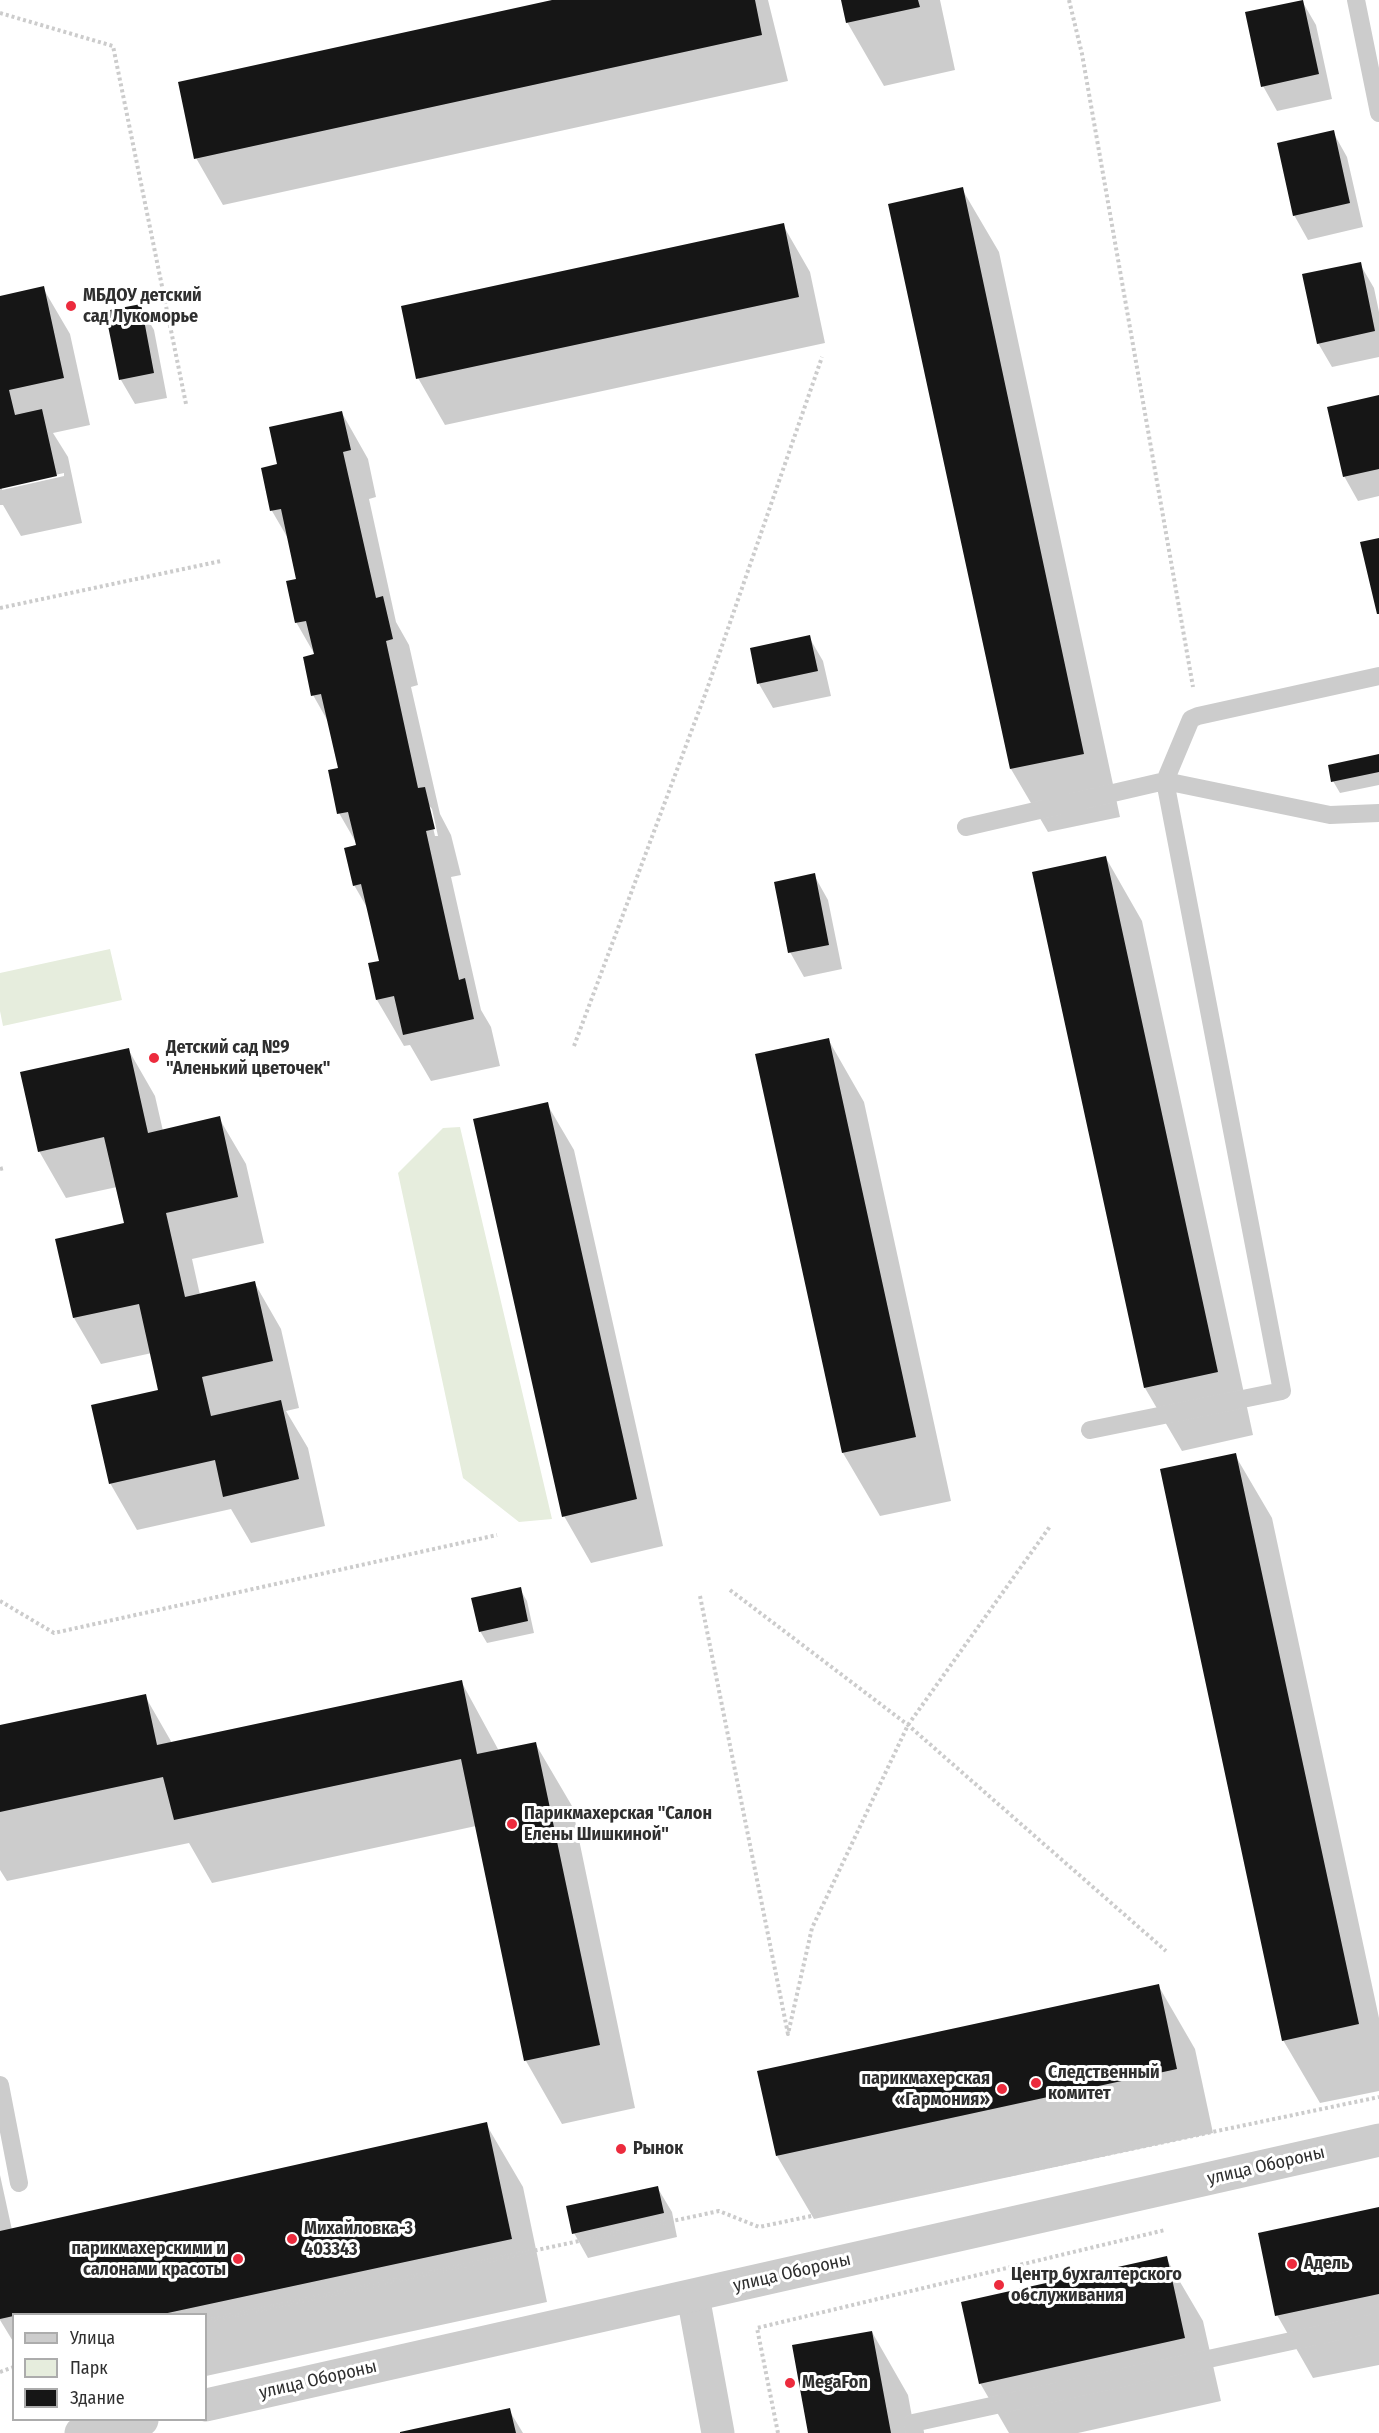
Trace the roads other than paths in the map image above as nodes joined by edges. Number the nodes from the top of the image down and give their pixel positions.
1 (1356, 0) edge
2 (1379, 113) edge
3 (1379, 676) edge
4 (1165, 781) junction
5 (1379, 813) edge
6 (966, 826) dead end
7 (1090, 1430) dead end
8 (0, 2085) edge
9 (1379, 2140) edge
10 (19, 2184) dead end
11 (693, 2296) junction
12 (1379, 2322) edge
13 (207, 2405) edge
14 (137, 2421) edge
15 (81, 2433) edge
16 (718, 2433) edge
17 (915, 2433) edge

1 - 2 lane
3 - 4 lane
4 - 5 lane
4 - 6 lane
4 - 7 lane
8 - 10 lane
9 - 11 street, улица Обороны
11 - 13 street, улица Обороны
11 - 16 street
12 - 17 lane
14 - 15 street

